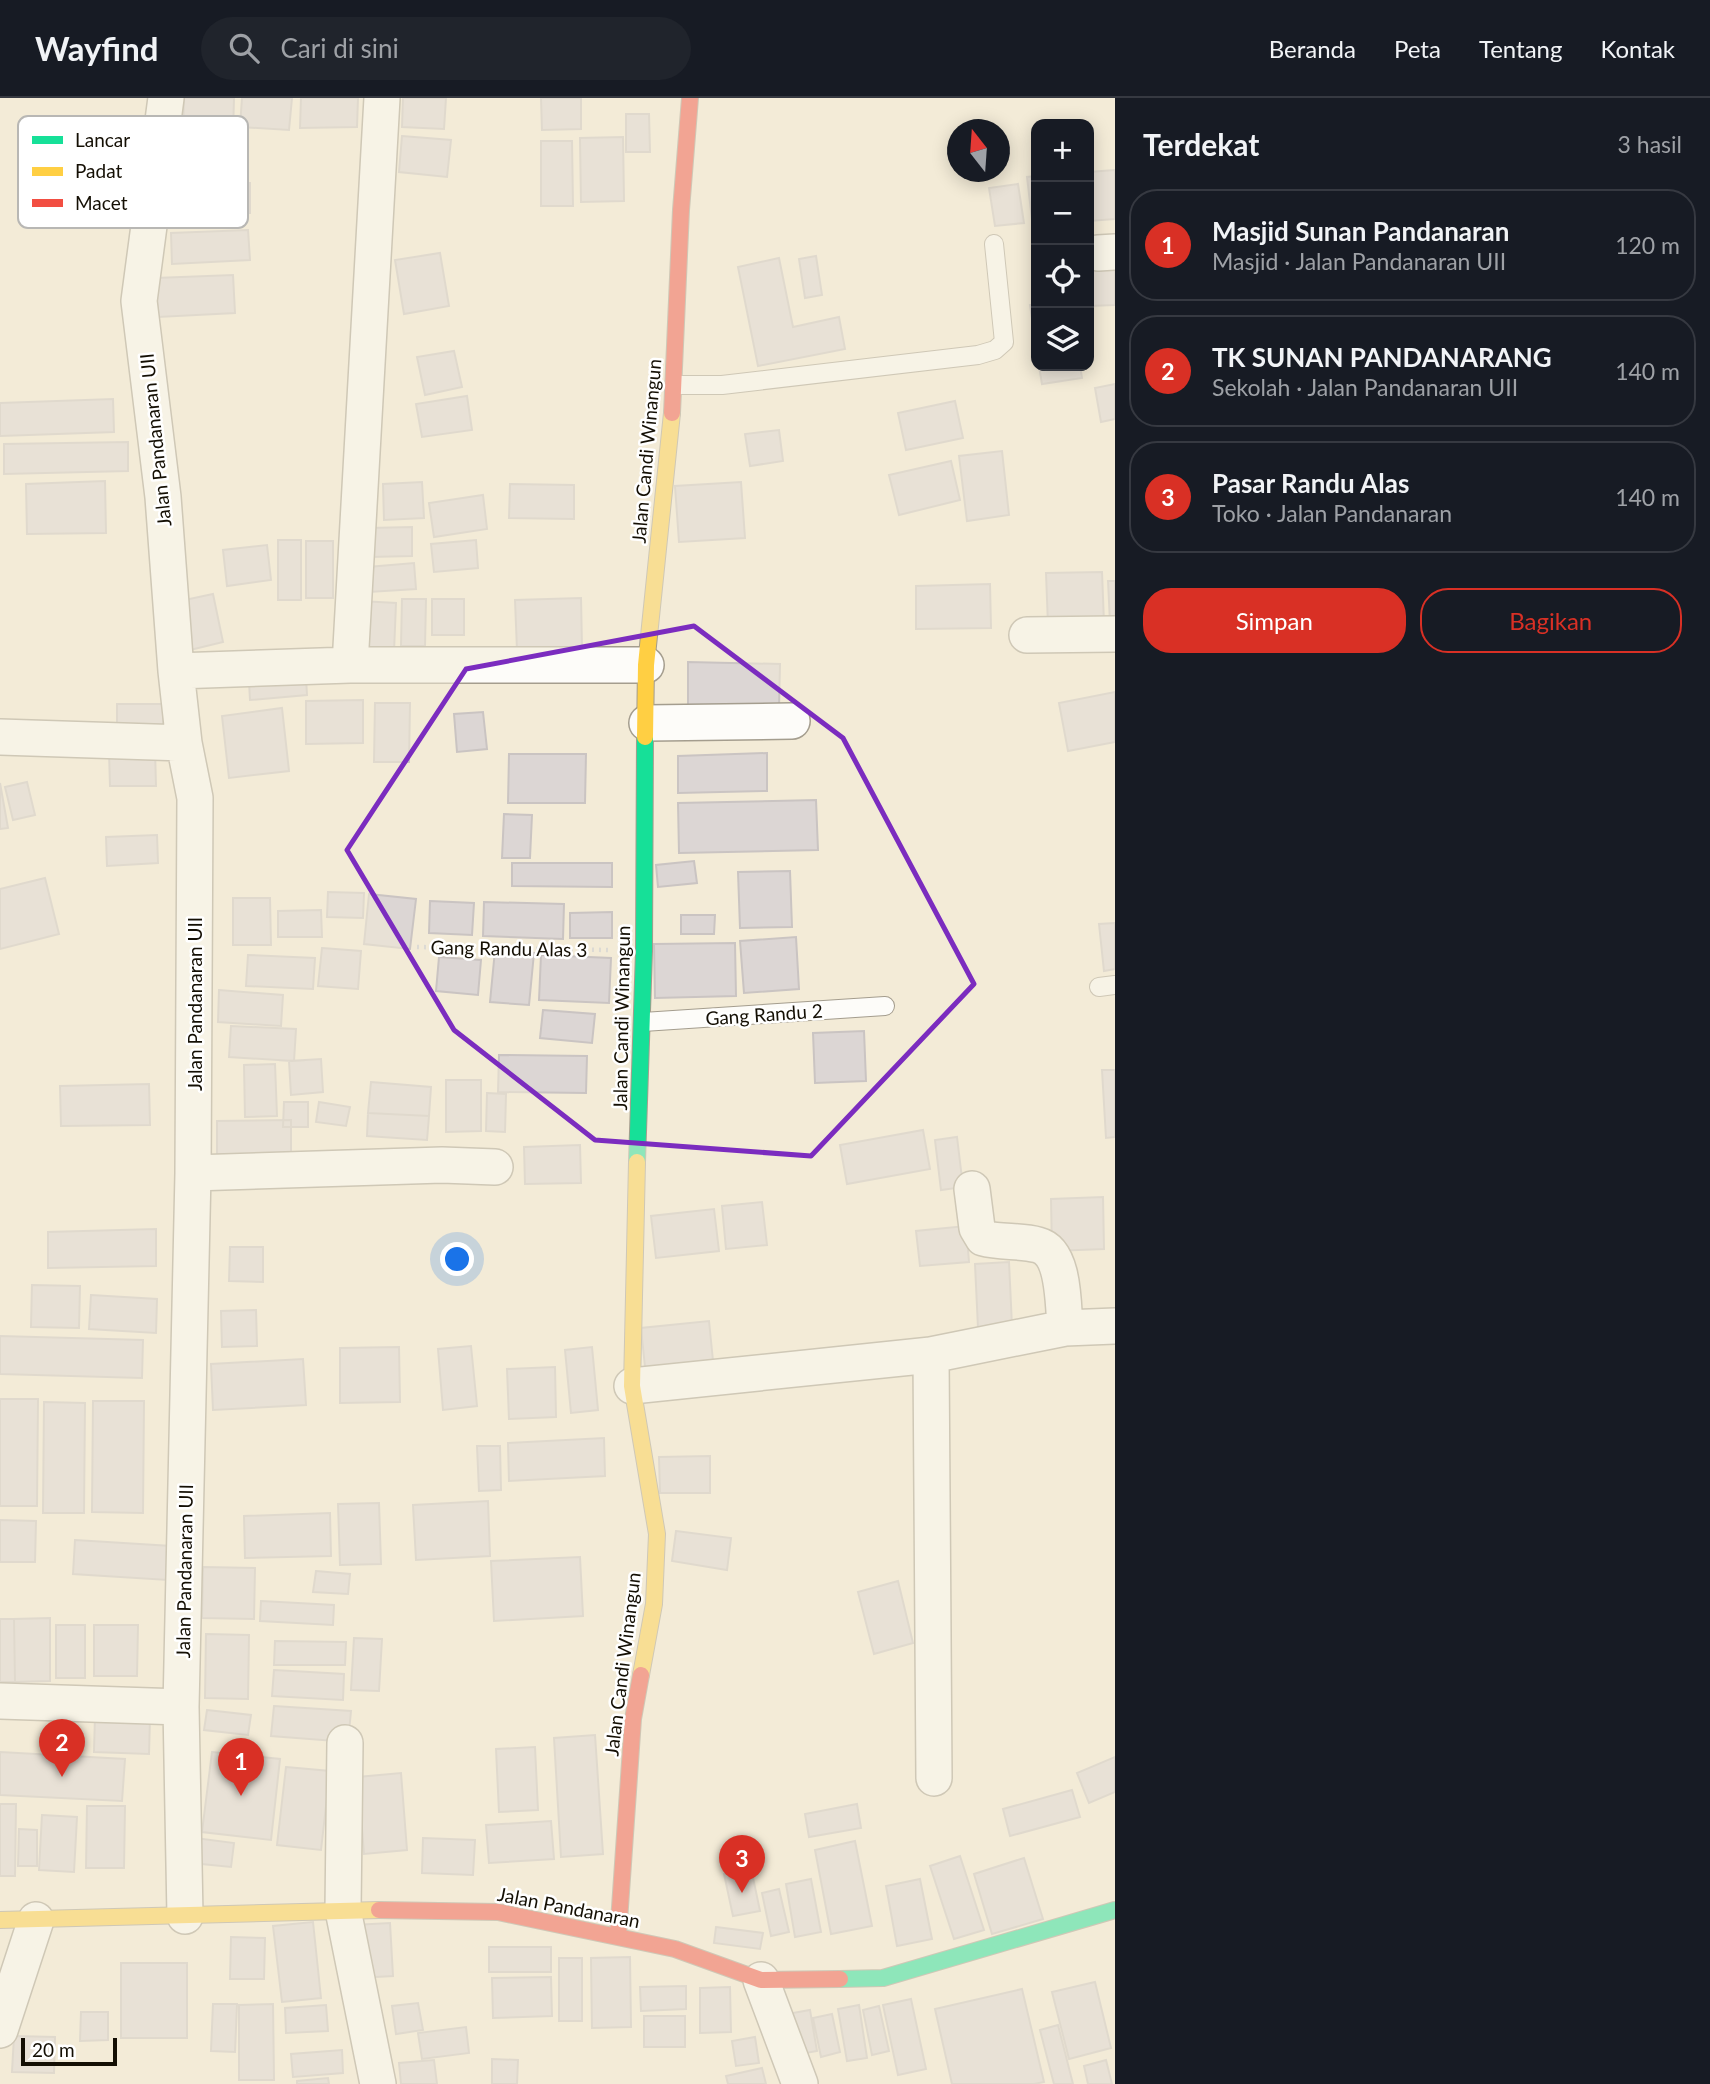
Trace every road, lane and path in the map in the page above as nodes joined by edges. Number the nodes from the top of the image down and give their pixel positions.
1 (166, 98) edge
2 (382, 98) edge
3 (691, 98) edge
4 (164, 116) edge
5 (149, 228) edge
6 (994, 244) dead end
7 (675, 385) junction
8 (1115, 634) edge
9 (1027, 635) dead end
10 (350, 665) junction
11 (646, 665) junction
12 (176, 671) junction
13 (792, 721) dead end
14 (647, 723) junction
15 (0, 737) edge
16 (184, 743) junction
17 (417, 947) dead end
18 (644, 951) junction
19 (885, 1006) dead end
20 (643, 1023) junction
21 (495, 1167) dead end
22 (193, 1173) junction
23 (972, 1189) dead end
24 (1115, 1326) edge
25 (1065, 1328) junction
26 (931, 1355) junction
27 (632, 1386) junction
28 (0, 1701) edge
29 (181, 1707) junction
30 (345, 1743) dead end
31 (934, 1779) dead end
32 (343, 1910) junction
33 (1115, 1910) edge
34 (185, 1916) junction
35 (0, 1920) edge
36 (36, 1920) junction
37 (618, 1936) junction
38 (761, 1980) junction
39 (0, 2030) edge
40 (378, 2084) edge
41 (800, 2084) edge

1 - 4 street, Jalan Pandanaran UII
2 - 10 street
3 - 7 street, Jalan Candi Winangun
5 - 12 street, Jalan Pandanaran UII
6 - 7 lane
7 - 11 street, Jalan Candi Winangun
8 - 9 street
10 - 11 street
10 - 12 street
11 - 14 street, Jalan Candi Winangun
12 - 16 street, Jalan Pandanaran UII
13 - 14 street
14 - 18 street, Jalan Candi Winangun
15 - 16 street
16 - 22 street, Jalan Pandanaran UII
17 - 18 path, Gang Randu Alas 3
18 - 20 street, Jalan Candi Winangun
19 - 20 lane, Gang Randu 2
20 - 27 street, Jalan Candi Winangun
21 - 22 street
22 - 29 street, Jalan Pandanaran UII
23 - 25 street
24 - 25 street
25 - 26 street
26 - 27 street
26 - 31 street
27 - 37 street, Jalan Candi Winangun
28 - 29 street
29 - 34 street, Jalan Pandanaran UII
30 - 32 street
32 - 34 street, Jalan Pandanaran
32 - 37 street, Jalan Pandanaran
32 - 40 street
33 - 38 street, Jalan Pandanaran
34 - 36 street, Jalan Pandanaran
35 - 36 street, Jalan Pandanaran
36 - 39 street
37 - 38 street, Jalan Pandanaran
38 - 41 street

